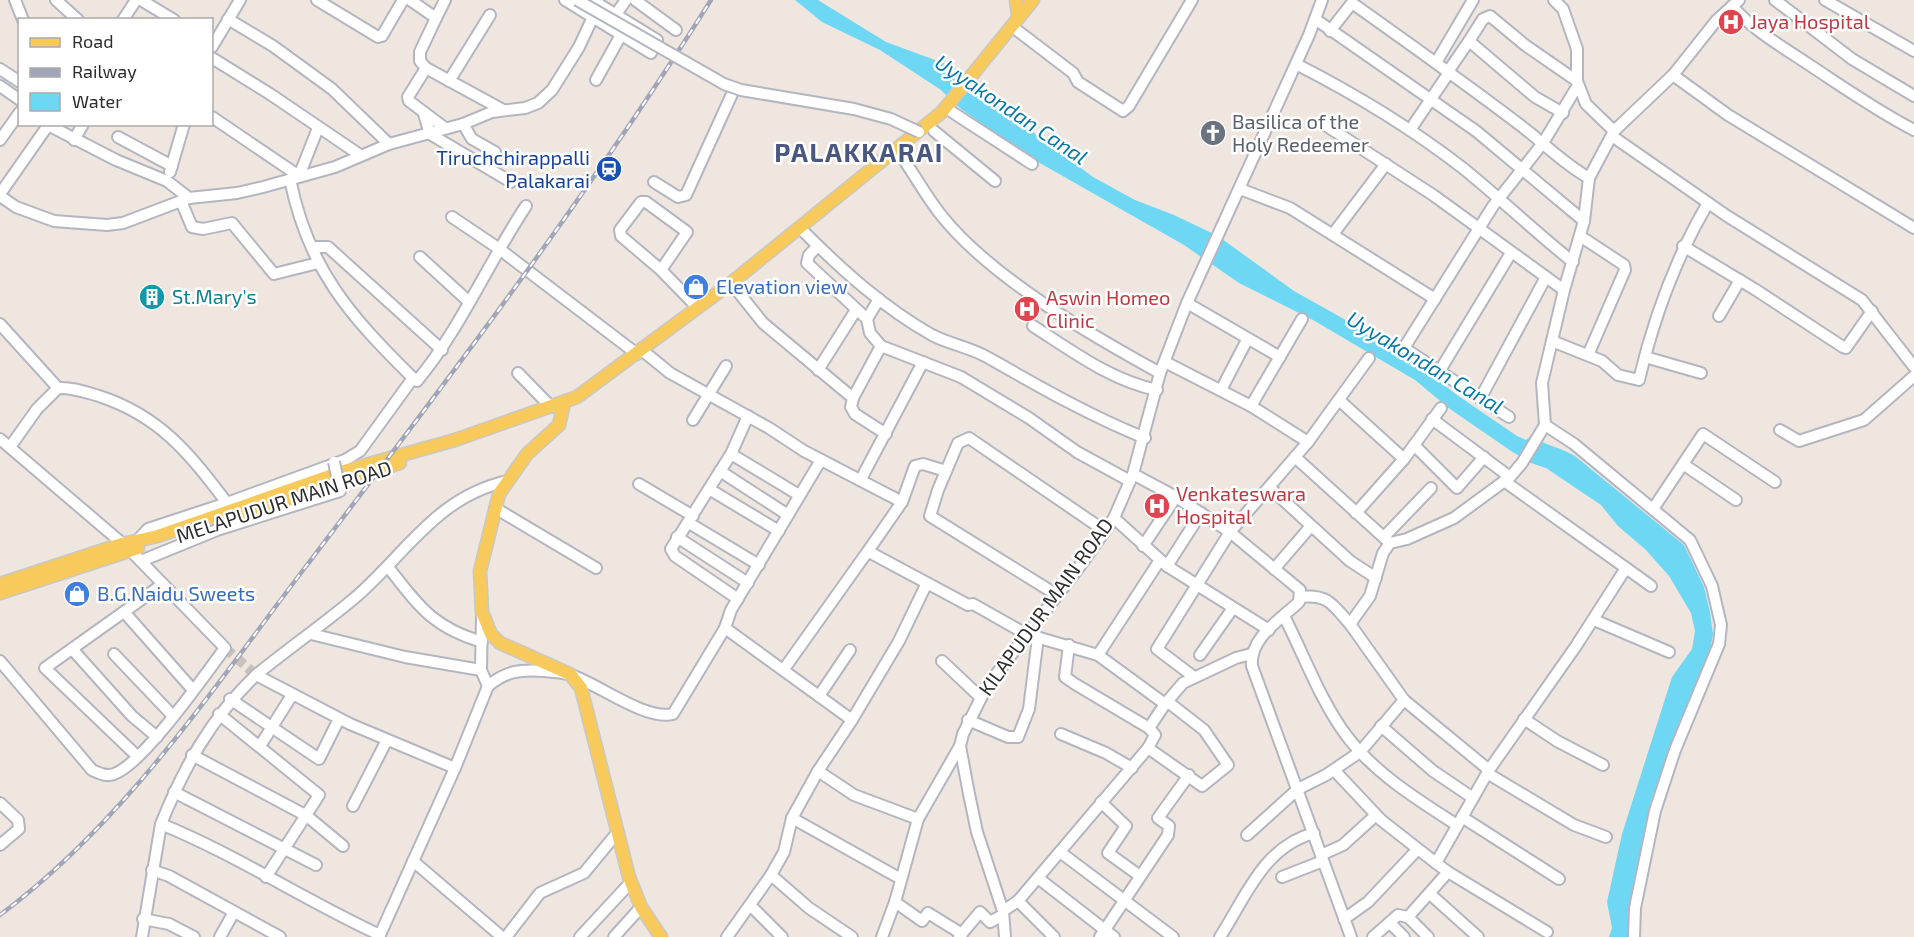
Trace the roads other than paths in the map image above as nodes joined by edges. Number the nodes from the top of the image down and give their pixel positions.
1 (15, 0) edge
2 (56, 0) edge
3 (240, 0) edge
4 (317, 0) edge
5 (404, 0) edge
6 (410, 0) edge
7 (445, 0) edge
8 (565, 0) edge
9 (578, 0) edge
10 (626, 0) edge
11 (634, 0) edge
12 (1016, 0) edge
13 (1033, 0) edge
14 (1192, 0) edge
15 (1321, 0) edge
16 (1473, 0) edge
17 (1554, 0) edge
18 (1775, 0) edge
19 (1825, 0) edge
20 (134, 1) edge
21 (1353, 1) edge
22 (596, 2) edge
23 (1735, 3) edge
24 (616, 14) junction
25 (490, 15) dead end
26 (22, 18) edge
27 (76, 18) edge
28 (124, 18) edge
29 (170, 18) edge
30 (436, 18) junction
31 (228, 19) junction
32 (1315, 19) junction
33 (593, 20) junction
34 (1016, 24) junction
35 (676, 30) dead end
36 (1330, 31) junction
37 (621, 35) junction
38 (657, 40) dead end
39 (1469, 41) junction
40 (213, 42) edge
41 (1914, 51) edge
42 (651, 53) dead end
43 (213, 59) edge
44 (1437, 61) junction
45 (1296, 64) junction
46 (426, 68) junction
47 (0, 69) edge
48 (1449, 70) junction
49 (1673, 75) junction
50 (596, 80) dead end
51 (18, 81) edge
52 (449, 81) junction
53 (1577, 83) junction
54 (0, 86) edge
55 (732, 94) dead end
56 (1914, 96) edge
57 (1431, 98) junction
58 (18, 99) edge
59 (503, 110) junction
60 (952, 112) dead end
61 (1563, 113) junction
62 (18, 114) edge
63 (424, 114) junction
64 (213, 118) edge
65 (1322, 123) dead end
66 (463, 124) junction
67 (48, 126) edge
68 (51, 126) edge
69 (82, 126) edge
70 (183, 126) edge
71 (318, 128) junction
72 (445, 128) junction
73 (1410, 130) junction
74 (1914, 130) edge
75 (934, 131) dead end
76 (919, 132) junction
77 (2, 133) edge
78 (1613, 133) junction
79 (430, 134) junction
80 (118, 137) dead end
81 (74, 140) junction
82 (1543, 143) junction
83 (389, 144) junction
84 (495, 152) dead end
85 (900, 154) dead end
86 (360, 155) junction
87 (1032, 164) dead end
88 (1386, 164) junction
89 (172, 166) junction
90 (1522, 170) junction
91 (294, 178) junction
92 (1589, 178) junction
93 (4, 180) edge
94 (167, 181) junction
95 (994, 181) dead end
96 (511, 182) dead end
97 (654, 182) dead end
98 (1240, 189) junction
99 (0, 195) edge
100 (185, 199) junction
101 (1498, 199) junction
102 (1708, 203) junction
103 (526, 206) dead end
104 (452, 217) dead end
105 (1584, 221) junction
106 (1914, 228) edge
107 (1478, 229) junction
108 (804, 232) dead end
109 (1334, 234) junction
110 (1580, 236) junction
111 (818, 246) junction
112 (1683, 246) junction
113 (312, 247) junction
114 (498, 248) junction
115 (1511, 253) junction
116 (420, 257) dead end
117 (1573, 262) junction
118 (318, 263) junction
119 (661, 270) junction
120 (1546, 276) junction
121 (1740, 280) junction
122 (731, 283) junction
123 (1564, 290) junction
124 (879, 299) junction
125 (1435, 299) junction
126 (468, 302) junction
127 (1188, 303) junction
128 (697, 306) junction
129 (856, 310) junction
130 (1872, 311) junction
131 (1719, 316) dead end
132 (867, 319) junction
133 (1302, 319) dead end
134 (0, 324) edge
135 (1033, 326) dead end
136 (1246, 340) junction
137 (1552, 341) junction
138 (881, 346) junction
139 (442, 350) junction
140 (640, 353) junction
141 (1588, 355) junction
142 (1280, 357) junction
143 (1645, 357) junction
144 (1369, 358) dead end
145 (923, 362) junction
146 (1165, 362) junction
147 (726, 366) dead end
148 (1914, 367) edge
149 (818, 370) junction
150 (1439, 372) junction
151 (518, 373) dead end
152 (1701, 373) dead end
153 (1161, 374) junction
154 (1914, 376) edge
155 (413, 378) junction
156 (58, 388) junction
157 (1157, 390) junction
158 (1221, 390) junction
159 (709, 395) junction
160 (853, 398) junction
161 (1480, 399) junction
162 (1339, 400) junction
163 (564, 403) junction
164 (1251, 406) junction
165 (551, 407) junction
166 (1441, 408) dead end
167 (748, 416) junction
168 (1509, 417) dead end
169 (1432, 419) junction
170 (693, 420) dead end
171 (1545, 425) junction
172 (1780, 430) dead end
173 (886, 434) junction
174 (1145, 438) junction
175 (0, 439) edge
176 (1308, 442) junction
177 (1414, 445) junction
178 (10, 447) junction
179 (731, 454) junction
180 (1295, 457) junction
181 (1484, 457) junction
182 (1404, 459) junction
183 (820, 460) junction
184 (333, 462) junction
185 (1683, 464) junction
186 (720, 471) junction
187 (946, 471) junction
188 (1132, 478) junction
189 (861, 479) junction
190 (1507, 479) junction
191 (507, 481) junction
192 (1775, 482) dead end
193 (639, 484) dead end
194 (1270, 488) junction
195 (1431, 488) dead end
196 (709, 489) junction
197 (799, 495) junction
198 (1176, 497) junction
199 (1736, 500) dead end
200 (227, 502) junction
201 (902, 502) junction
202 (495, 508) junction
203 (1653, 509) junction
204 (1201, 513) junction
205 (1356, 513) junction
206 (788, 515) junction
207 (1114, 518) junction
208 (691, 519) junction
209 (1311, 526) junction
210 (779, 531) junction
211 (1106, 531) junction
212 (1230, 532) junction
213 (678, 537) junction
214 (1387, 540) junction
215 (129, 545) junction
216 (1143, 546) junction
217 (868, 551) junction
218 (141, 561) junction
219 (1164, 563) junction
220 (759, 565) junction
221 (388, 567) junction
222 (597, 568) dead end
223 (1626, 568) junction
224 (1274, 569) junction
225 (1376, 578) junction
226 (748, 583) junction
227 (0, 584) edge
228 (163, 584) junction
229 (926, 585) junction
230 (1196, 585) junction
231 (1651, 586) dead end
232 (0, 593) edge
233 (1058, 595) junction
234 (1300, 597) junction
235 (738, 599) junction
236 (1233, 608) junction
237 (482, 612) junction
238 (125, 613) junction
239 (1284, 616) junction
240 (1594, 620) junction
241 (1350, 624) junction
242 (725, 628) junction
243 (1269, 630) junction
244 (311, 634) junction
245 (1026, 634) junction
246 (1038, 637) junction
247 (482, 642) junction
248 (1069, 645) junction
249 (73, 650) junction
250 (850, 650) dead end
251 (1669, 651) dead end
252 (114, 654) dead end
253 (1251, 654) junction
254 (1098, 655) junction
255 (1200, 655) dead end
256 (942, 660) dead end
257 (0, 661) edge
258 (784, 669) junction
259 (481, 670) junction
260 (570, 674) junction
261 (256, 675) junction
262 (1194, 677) junction
263 (488, 686) junction
264 (193, 690) junction
265 (292, 695) junction
266 (819, 696) junction
267 (979, 696) junction
268 (230, 699) junction
269 (1404, 700) junction
270 (1166, 703) junction
271 (219, 714) junction
272 (173, 716) junction
273 (339, 719) junction
274 (1524, 719) junction
275 (852, 720) junction
276 (968, 720) junction
277 (1381, 726) junction
278 (273, 727) junction
279 (1149, 728) junction
280 (1061, 734) dead end
281 (157, 737) junction
282 (387, 740) junction
283 (260, 746) junction
284 (960, 746) junction
285 (1148, 748) junction
286 (1360, 752) junction
287 (192, 755) junction
288 (137, 756) junction
289 (1603, 765) dead end
290 (455, 768) junction
291 (1132, 768) junction
292 (1334, 770) junction
293 (818, 771) junction
294 (1488, 772) junction
295 (1189, 776) junction
296 (1298, 789) junction
297 (174, 792) junction
298 (1473, 798) junction
299 (1101, 802) junction
300 (0, 803) edge
301 (353, 806) dead end
302 (1376, 815) junction
303 (307, 816) junction
304 (792, 818) junction
305 (918, 819) junction
306 (1460, 821) junction
307 (161, 824) junction
308 (617, 833) junction
309 (1314, 833) junction
310 (1247, 835) dead end
311 (1606, 837) dead end
312 (0, 845) edge
313 (284, 846) junction
314 (343, 846) dead end
315 (1417, 850) junction
316 (1060, 852) junction
317 (1322, 858) junction
318 (413, 861) junction
319 (1436, 863) junction
320 (316, 865) dead end
321 (152, 870) junction
322 (1448, 872) junction
323 (771, 875) junction
324 (1140, 876) junction
325 (266, 877) junction
326 (1282, 877) dead end
327 (1038, 878) junction
328 (901, 879) junction
329 (1559, 879) dead end
330 (631, 882) junction
331 (1430, 894) junction
332 (1018, 901) junction
333 (895, 902) junction
334 (1124, 902) junction
335 (751, 906) junction
336 (641, 907) junction
337 (234, 912) junction
338 (1003, 913) junction
339 (1408, 917) junction
340 (143, 919) junction
341 (1344, 919) junction
342 (1390, 923) junction
343 (261, 932) edge
344 (1547, 932) dead end
345 (1106, 935) edge
346 (380, 936) edge
347 (961, 936) edge
348 (142, 937) edge
349 (194, 937) edge
350 (220, 937) edge
351 (280, 937) edge
352 (504, 937) edge
353 (580, 937) edge
354 (614, 937) edge
355 (661, 937) edge
356 (727, 937) edge
357 (782, 937) edge
358 (852, 937) edge
359 (882, 937) edge
360 (1005, 937) edge
361 (1054, 937) edge
362 (1173, 937) edge
363 (1220, 937) edge
364 (1351, 937) edge
365 (1374, 937) edge
366 (1404, 937) edge
367 (1428, 937) edge
368 (1478, 937) edge
369 (1634, 937) edge

1 - 26 street
2 - 27 street
3 - 31 street
4 - 5 street
6 - 30 street
7 - 30 street
8 - 33 street
9 - 76 street, bridge
10 - 24 street
11 - 35 street
12 - 34 main road
13 - 34 main road
14 - 34 street
15 - 32 street, KILAPUDUR MAIN ROAD
16 - 44 street
17 - 53 street
18 - 56 street
19 - 41 street
20 - 28 street
20 - 29 street
21 - 36 street
21 - 44 street
22 - 24 street
22 - 33 street
23 - 49 street
23 - 74 street
24 - 38 street
25 - 52 street
30 - 46 street
31 - 40 street
31 - 83 street
32 - 36 street
32 - 45 street, KILAPUDUR MAIN ROAD
33 - 37 street
33 - 59 street
34 - 76 main road, MELAPUDUR MAIN ROAD
36 - 57 street
37 - 42 street
37 - 50 street
39 - 48 street
39 - 53 street
39 - 61 street
43 - 71 street
44 - 48 street
45 - 73 street
45 - 98 street, KILAPUDUR MAIN ROAD
46 - 52 street
46 - 63 street
47 - 51 street
48 - 57 street
48 - 82 street
49 - 78 street
49 - 106 street
52 - 59 street
53 - 61 street
53 - 78 street
54 - 58 street
55 - 97 street
57 - 73 street
57 - 90 street
59 - 66 street
60 - 87 street
61 - 82 street
62 - 77 street
63 - 72 street
63 - 79 street
64 - 91 street
65 - 88 street
66 - 72 street
66 - 84 street
67 - 93 street
68 - 81 street
69 - 81 street
70 - 89 street
71 - 86 street
71 - 91 street
72 - 79 street
73 - 101 street
75 - 95 street
76 - 122 main road, MELAPUDUR MAIN ROAD
78 - 92 street
78 - 102 street
79 - 83 street
79 - 96 street
80 - 89 street
81 - 94 street
82 - 90 street
82 - 92 street
83 - 86 street
85 - 153 street
86 - 91 street
88 - 107 street
88 - 109 street
89 - 94 street
90 - 101 street
90 - 105 street
91 - 100 street
91 - 113 street
92 - 105 street
93 - 99 street
94 - 100 street
98 - 109 street
98 - 127 street, KILAPUDUR MAIN ROAD
99 - 100 street
100 - 118 street
101 - 107 street
101 - 117 street
102 - 112 street
102 - 130 street
103 - 114 street
104 - 114 street
105 - 110 street
107 - 115 street
107 - 125 street
108 - 111 street
109 - 125 street
110 - 117 street
110 - 141 street
111 - 124 street
111 - 129 street
112 - 121 street
112 - 143 street
113 - 118 street
113 - 139 street
114 - 126 street
114 - 140 street
115 - 120 street
115 - 150 street
116 - 126 street
117 - 123 street
118 - 155 street
119 - 119 street
119 - 128 street
120 - 123 street
120 - 161 street
121 - 130 street
121 - 131 street
122 - 128 main road, MELAPUDUR MAIN ROAD
122 - 149 street
123 - 137 street
124 - 132 street
124 - 174 street
125 - 150 street
126 - 139 street
127 - 136 street
127 - 146 street, KILAPUDUR MAIN ROAD
128 - 140 main road, MELAPUDUR MAIN ROAD
129 - 132 street
129 - 149 street
130 - 148 street
132 - 138 street
133 - 142 street
134 - 156 street
135 - 157 street
136 - 142 street
136 - 158 street
137 - 141 street
137 - 171 street
138 - 145 street
138 - 160 street
139 - 155 street
140 - 159 street
140 - 163 main road, MELAPUDUR MAIN ROAD
141 - 143 street
142 - 164 street
143 - 152 street
144 - 162 street
145 - 173 street
145 - 188 street
146 - 153 street, KILAPUDUR MAIN ROAD
146 - 158 street
147 - 159 street
149 - 160 street
150 - 161 street
151 - 165 street
153 - 157 street, KILAPUDUR MAIN ROAD
154 - 172 street
155 - 184 street
156 - 178 street
156 - 200 street
157 - 174 street, KILAPUDUR MAIN ROAD
158 - 164 street
159 - 167 street
159 - 170 street
160 - 173 street
161 - 168 street
162 - 176 street
162 - 182 street
163 - 165 main road, MELAPUDUR MAIN ROAD
163 - 191 main road
163 - 215 main road, MELAPUDUR MAIN ROAD
164 - 176 street
165 - 215 main road, MELAPUDUR MAIN ROAD
166 - 169 street
167 - 179 street
167 - 183 street
169 - 177 street
169 - 181 street
171 - 190 street
171 - 203 street
173 - 189 street
174 - 188 street, KILAPUDUR MAIN ROAD
175 - 178 street
176 - 180 street
177 - 181 street
177 - 182 street
178 - 215 street
179 - 186 street
179 - 197 street
180 - 194 street
180 - 205 street
181 - 190 street
182 - 205 street
183 - 189 street
183 - 197 street
184 - 200 street
184 - 218 street, bridge
185 - 192 street
185 - 199 street
185 - 203 street
186 - 196 street
186 - 206 street
187 - 201 street
187 - 211 street
187 - 233 street
188 - 198 street
188 - 207 street, KILAPUDUR MAIN ROAD
189 - 201 street
190 - 214 street
190 - 223 street
191 - 202 main road
191 - 221 street
193 - 208 street
194 - 209 street
194 - 212 street
195 - 214 street
196 - 208 street
196 - 210 street
197 - 206 street
198 - 204 street
198 - 216 street
200 - 215 street
201 - 217 street
202 - 222 street
202 - 237 main road
203 - 369 street
204 - 212 street
204 - 219 street
205 - 214 street
206 - 210 street
207 - 211 street, KILAPUDUR MAIN ROAD
207 - 216 street
208 - 213 street
208 - 220 street
209 - 224 street
209 - 225 street
210 - 220 street
211 - 233 street, KILAPUDUR MAIN ROAD
212 - 224 street
212 - 230 street
213 - 226 street
213 - 235 street
214 - 225 street
215 - 218 street
215 - 227 main road, MELAPUDUR MAIN ROAD
215 - 232 main road, MELAPUDUR MAIN ROAD
216 - 219 street
217 - 229 street
217 - 258 street
218 - 228 street
219 - 230 street
219 - 254 street
220 - 226 street
221 - 244 street
221 - 247 street
223 - 231 street
223 - 240 street
224 - 234 street
225 - 241 street
226 - 235 street
228 - 238 street
228 - 264 street
229 - 245 street
229 - 275 street
230 - 236 street
230 - 262 street
233 - 245 street, KILAPUDUR MAIN ROAD
234 - 239 street
234 - 241 street
235 - 242 street
236 - 243 street
236 - 255 street
237 - 247 street
237 - 260 main road
238 - 249 street
238 - 264 street
239 - 243 street
239 - 286 street
240 - 251 street
240 - 274 street
241 - 269 street
242 - 258 street
242 - 260 street
243 - 253 street
244 - 259 street
244 - 261 street
245 - 246 street
245 - 267 street, KILAPUDUR MAIN ROAD
246 - 248 street
246 - 276 street
247 - 259 street
248 - 254 street
248 - 279 street
249 - 281 street
249 - 288 street
250 - 266 street
252 - 272 street
253 - 262 street
253 - 296 street
254 - 270 street
256 - 267 street
257 - 288 street
258 - 266 street
259 - 263 street
260 - 263 street
260 - 308 main road
261 - 265 street
261 - 268 street
262 - 270 street
263 - 290 street
264 - 272 street
265 - 273 street
265 - 278 street
266 - 275 street
267 - 276 street, KILAPUDUR MAIN ROAD
268 - 271 street
268 - 278 street
269 - 277 street
269 - 294 street
270 - 279 street
270 - 295 street
271 - 283 street
271 - 287 street
272 - 281 street
273 - 278 street
273 - 282 street
274 - 289 street
274 - 294 street
275 - 293 street
276 - 284 street, KILAPUDUR MAIN ROAD
277 - 286 street
277 - 298 street
278 - 283 street
279 - 285 street
280 - 291 street
281 - 288 street
282 - 290 street
282 - 301 street
283 - 303 street
284 - 305 street
284 - 338 street, KILAPUDUR MAIN ROAD
285 - 291 street
285 - 295 street
286 - 292 street
286 - 306 street
287 - 297 street
287 - 303 street
290 - 318 street
291 - 299 street
292 - 296 street
292 - 302 street
293 - 304 street
293 - 305 street
294 - 298 street
294 - 311 street
295 - 324 street
296 - 309 street
296 - 310 street
297 - 307 street
297 - 313 street
298 - 306 street
299 - 316 street
299 - 324 street
300 - 312 street
302 - 315 street
302 - 317 street
303 - 313 street
303 - 314 street
304 - 323 street
304 - 328 street
305 - 328 street
306 - 319 street
306 - 329 street
307 - 321 street
307 - 325 street
308 - 330 main road
308 - 352 street
309 - 317 street
309 - 363 street
313 - 320 street
313 - 325 street
315 - 319 street
315 - 341 street
316 - 327 street
316 - 334 street
317 - 326 street
317 - 341 street
318 - 346 street
318 - 352 street
319 - 322 street
321 - 337 street
321 - 340 street
322 - 331 street
322 - 344 street
323 - 335 street
323 - 358 street
324 - 334 street
325 - 346 street
327 - 332 street
327 - 345 street
328 - 333 street
330 - 336 main road
330 - 353 street
331 - 339 street
331 - 368 street
332 - 338 street
332 - 361 street
333 - 347 street
333 - 359 street
334 - 345 street
334 - 362 street
335 - 356 street
335 - 357 street
336 - 354 street
336 - 355 main road
337 - 343 street
337 - 350 street
338 - 347 street
338 - 360 street, KILAPUDUR MAIN ROAD
339 - 342 street
339 - 367 street
340 - 348 street
340 - 349 street
341 - 364 street
342 - 365 street
342 - 366 street
343 - 351 street

